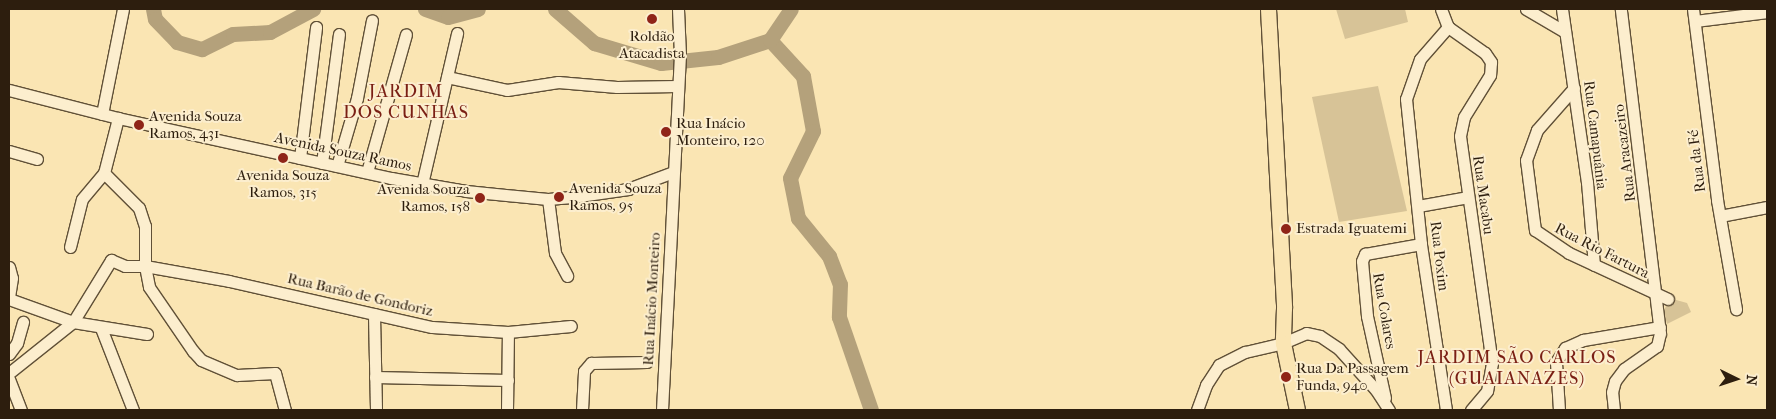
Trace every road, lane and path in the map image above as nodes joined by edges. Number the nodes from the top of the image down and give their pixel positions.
1 (123, 9) edge
2 (678, 9) edge
3 (1268, 9) edge
4 (1441, 9) edge
5 (1526, 9) edge
6 (1562, 9) edge
7 (1621, 9) edge
8 (1693, 9) edge
9 (1767, 12) edge
10 (372, 20) dead end
11 (1696, 21) junction
12 (316, 27) dead end
13 (1448, 27) junction
14 (1565, 32) junction
15 (456, 33) dead end
16 (339, 34) dead end
17 (406, 34) dead end
18 (447, 77) junction
19 (677, 86) junction
20 (1574, 88) junction
21 (9, 90) edge
22 (102, 114) junction
23 (118, 118) junction
24 (9, 151) edge
25 (300, 158) junction
26 (37, 159) dead end
27 (322, 163) junction
28 (337, 166) junction
29 (367, 172) junction
30 (672, 172) junction
31 (104, 173) junction
32 (422, 184) junction
33 (1468, 197) junction
34 (548, 199) junction
35 (1418, 206) junction
36 (1767, 207) edge
37 (1720, 216) junction
38 (1421, 244) junction
39 (70, 247) dead end
40 (1594, 265) junction
41 (145, 266) junction
42 (9, 267) edge
43 (567, 276) dead end
44 (1656, 294) junction
45 (9, 297) edge
46 (1668, 299) dead end
47 (1736, 309) dead end
48 (374, 314) junction
49 (23, 322) dead end
50 (73, 322) junction
51 (571, 326) dead end
52 (101, 328) junction
53 (1660, 328) junction
54 (508, 332) junction
55 (147, 334) dead end
56 (1286, 337) junction
57 (11, 351) edge
58 (27, 359) junction
59 (646, 362) dead end
60 (9, 373) edge
61 (375, 377) junction
62 (9, 379) edge
63 (508, 380) junction
64 (1200, 397) junction
65 (1388, 406) edge
66 (21, 410) edge
67 (133, 410) edge
68 (285, 410) edge
69 (376, 410) edge
70 (507, 410) edge
71 (582, 410) edge
72 (662, 410) edge
73 (1198, 410) edge
74 (1209, 410) edge
75 (1297, 410) edge
76 (1306, 410) edge
77 (1446, 410) edge
78 (1471, 410) edge
79 (1558, 410) edge
80 (1614, 410) edge

1 - 22 street
2 - 19 street, Rua Inácio Monteiro
3 - 56 main road
4 - 13 street
5 - 14 street
6 - 14 street, Rua Camapuânia
7 - 44 street, Rua Aracazeiro
8 - 11 street, Rua da Fé
9 - 11 street
10 - 28 street
11 - 37 street, Rua da Fé
12 - 25 street
13 - 33 street, Rua Macabu
13 - 35 street, Rua Poxim
14 - 20 street, Rua Camapuânia
15 - 18 street
16 - 27 street
17 - 29 street
18 - 19 street
18 - 32 street
19 - 30 street, Rua Inácio Monteiro
20 - 40 street, Rua Camapuânia
20 - 40 street, Rua Rio Fartura
21 - 22 street, Avenida Souza Ramos
22 - 23 street, Avenida Souza Ramos
23 - 25 street, Avenida Souza Ramos
23 - 31 street
24 - 26 street
25 - 27 street, Avenida Souza Ramos
27 - 28 street, Avenida Souza Ramos
28 - 29 street, Avenida Souza Ramos
29 - 32 street, Avenida Souza Ramos
30 - 34 street, Avenida Souza Ramos
30 - 72 street, Rua Inácio Monteiro
31 - 39 street
31 - 41 street
32 - 34 street, Avenida Souza Ramos
33 - 35 street
33 - 78 street, Rua Macabu
34 - 43 street
35 - 38 street, Rua Poxim
36 - 37 street
37 - 47 street, Rua da Fé
38 - 65 street, Rua Colares
38 - 77 street, Rua Poxim
40 - 44 street, Rua Rio Fartura
41 - 48 street, Rua Barão de Gondoriz
41 - 50 street, Rua Barão de Gondoriz
41 - 68 street
42 - 45 street
44 - 46 street, Rua Rio Fartura
44 - 53 street, Rua Aracazeiro
45 - 50 street
48 - 54 street, Rua Barão de Gondoriz
48 - 61 street
49 - 57 street
50 - 52 street
50 - 58 street
51 - 54 street, Rua Barão de Gondoriz
52 - 55 street
52 - 67 street
53 - 79 street
53 - 80 street
54 - 63 street
56 - 64 street
56 - 65 street
56 - 75 main road
56 - 76 main road
57 - 58 street
58 - 60 street
59 - 71 street
61 - 63 street
61 - 69 street
62 - 66 street
63 - 70 street
64 - 73 street
64 - 74 street

